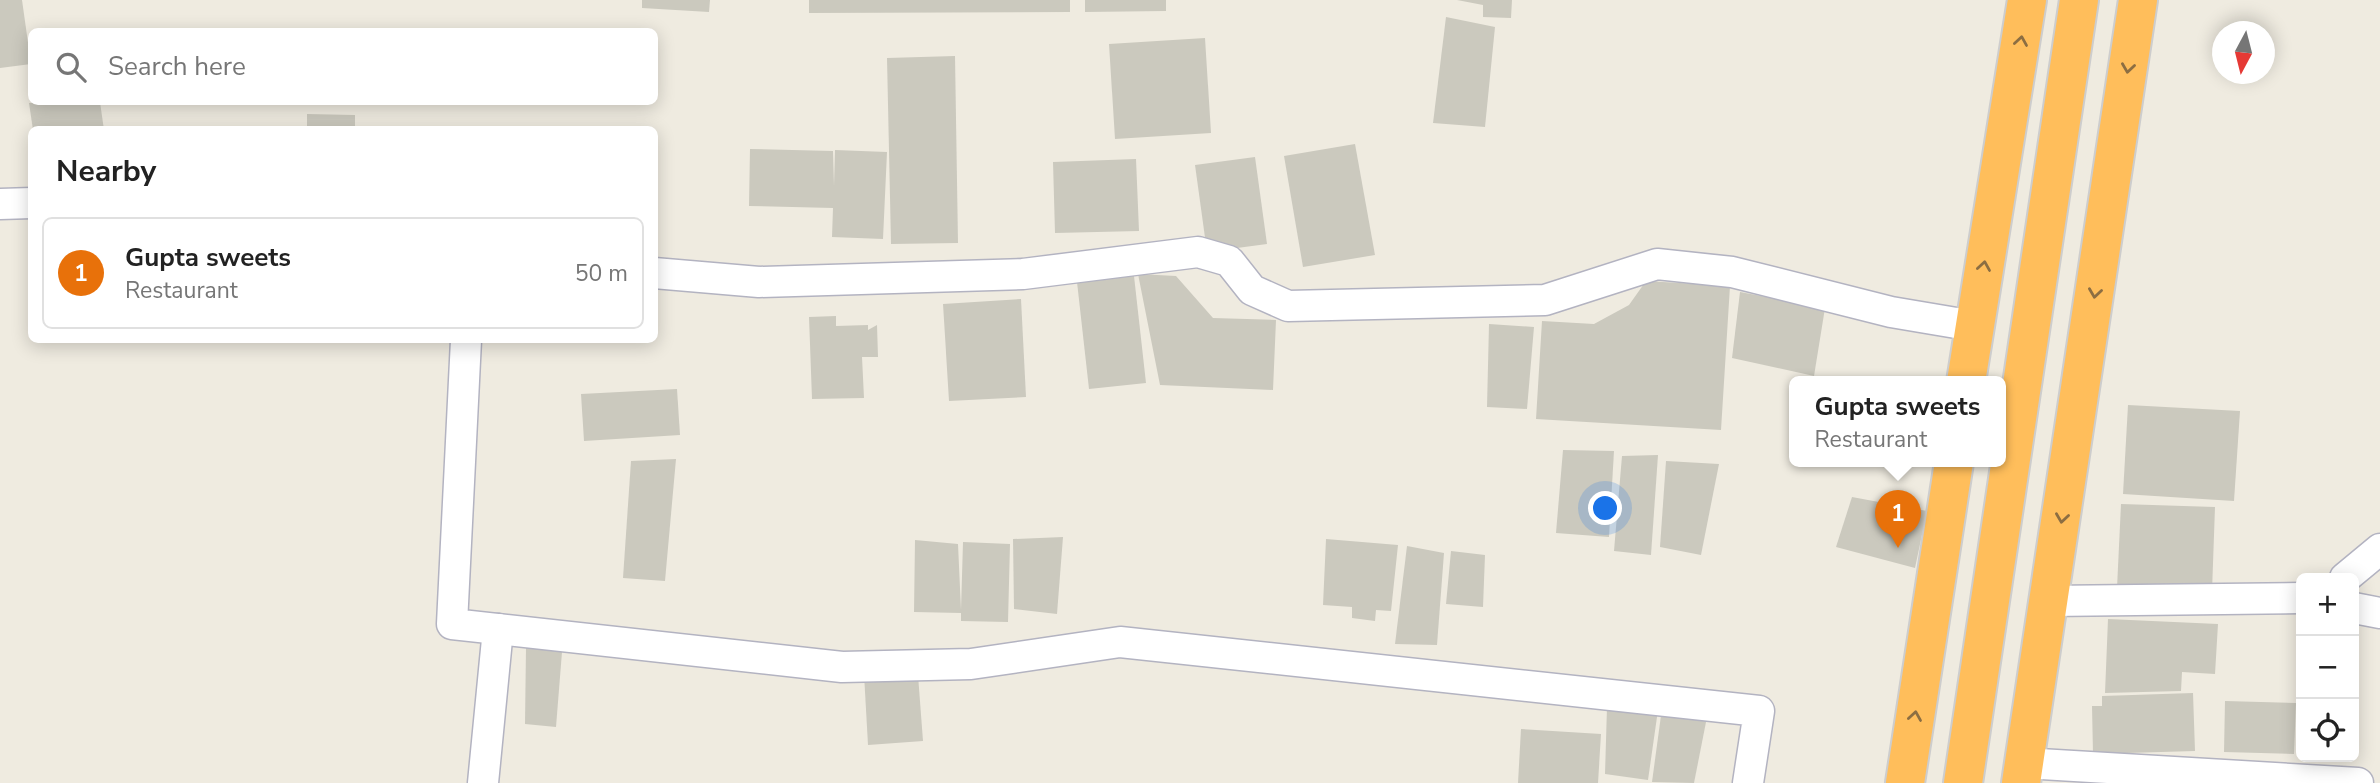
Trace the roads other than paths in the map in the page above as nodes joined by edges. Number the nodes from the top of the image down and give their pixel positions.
1 (2027, 0) edge
2 (2079, 0) edge
3 (2138, 0) edge
4 (28, 203) edge
5 (0, 204) edge
6 (658, 273) edge
7 (1975, 326) junction
8 (466, 343) edge
9 (1967, 376) edge
10 (1953, 467) edge
11 (2380, 549) edge
12 (2350, 573) edge
13 (2296, 598) edge
14 (2049, 601) junction
15 (2359, 609) edge
16 (2380, 612) edge
17 (498, 629) junction
18 (2022, 773) edge
19 (483, 783) edge
20 (1748, 783) edge
21 (1905, 783) edge
22 (1963, 783) edge
23 (2358, 783) edge

7 -> 1 highway
2 - 22 highway
3 -> 14 highway
4 - 5 street
6 - 7 street
7 - 9 highway
8 - 17 street
21 -> 10 highway
11 - 12 street
13 - 14 street
14 - 18 highway
15 - 16 street
17 - 19 street
17 - 20 street
18 - 23 street

